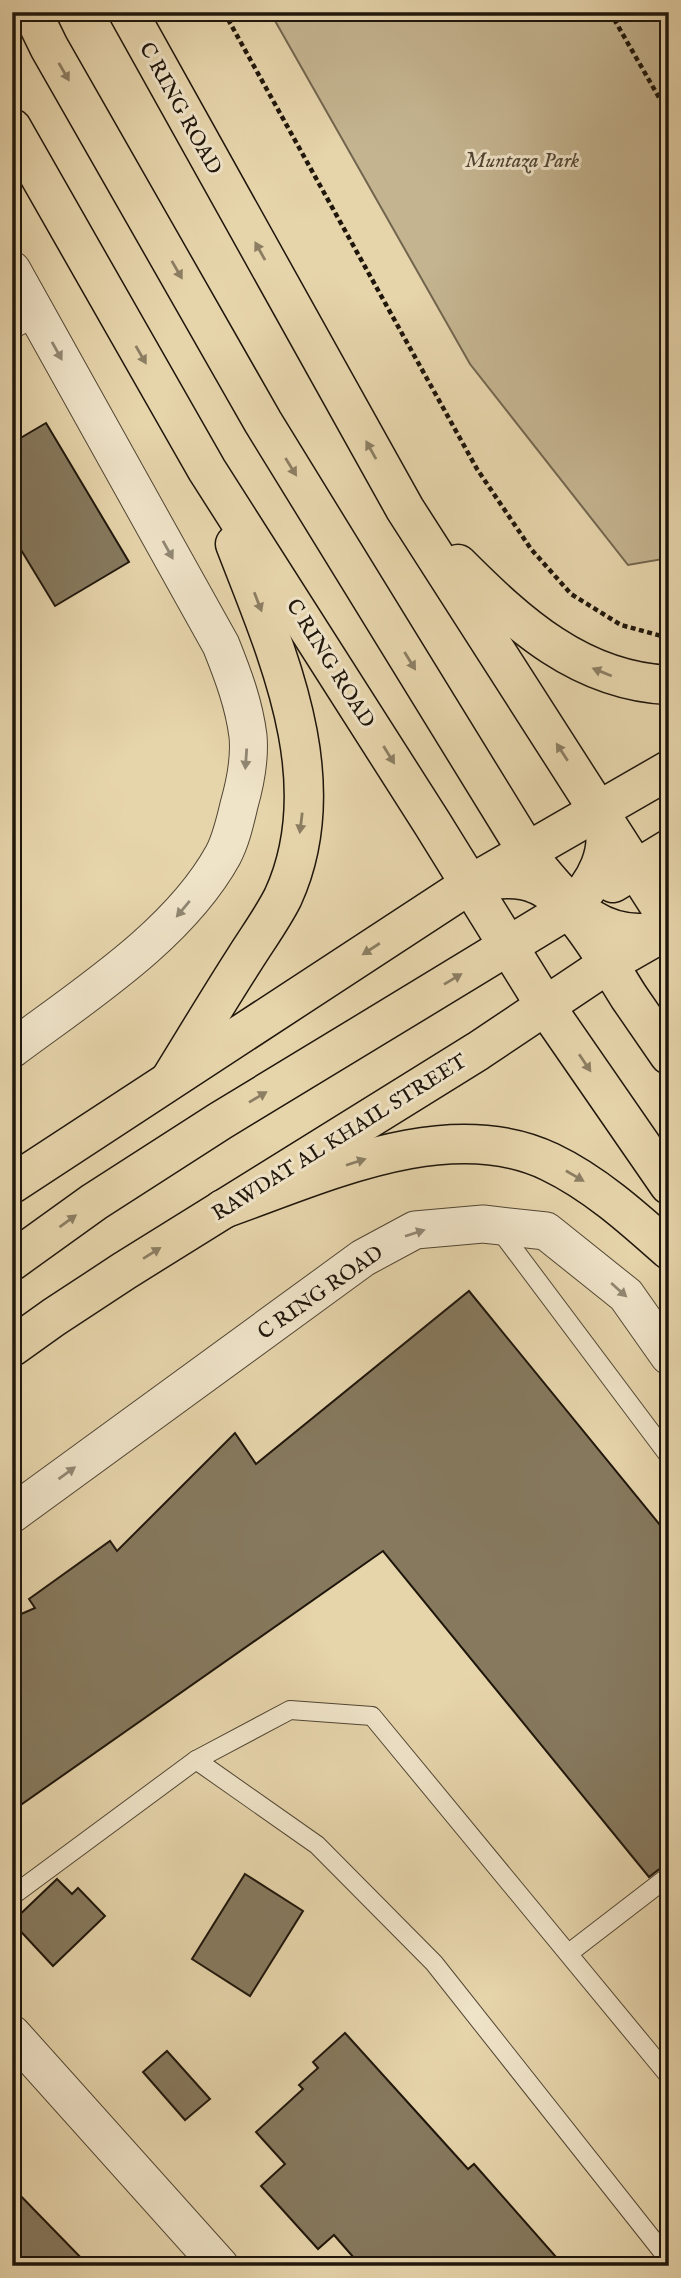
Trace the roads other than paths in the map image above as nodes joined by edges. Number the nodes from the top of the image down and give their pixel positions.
1 (32, 12) edge
2 (128, 12) edge
3 (12, 128) edge
4 (20, 302) edge
5 (207, 470) junction
6 (405, 509) junction
7 (669, 685) edge
8 (669, 770) edge
9 (599, 810) junction
10 (669, 849) edge
11 (527, 851) junction
12 (636, 869) junction
13 (469, 885) junction
14 (573, 909) junction
15 (669, 921) edge
16 (669, 929) edge
17 (508, 946) junction
18 (608, 964) junction
19 (546, 1007) junction
20 (12, 1049) edge
21 (669, 1055) edge
22 (171, 1078) junction
23 (12, 1184) edge
24 (669, 1185) edge
25 (222, 1209) junction
26 (496, 1225) junction
27 (669, 1250) edge
28 (12, 1261) edge
29 (12, 1347) edge
30 (669, 1356) edge
31 (669, 1456) edge
32 (12, 1514) edge
33 (196, 1760) junction
34 (669, 1876) edge
35 (12, 1896) edge
36 (569, 1953) junction
37 (15, 2042) edge
38 (669, 2076) edge
39 (669, 2260) edge
40 (220, 2266) edge

1 -> 11 main road
6 -> 2 main road, C RING ROAD
3 -> 5 main road, C RING ROAD
4 -> 20 street
5 -> 13 main road, C RING ROAD
5 -> 22 main road
7 -> 6 main road
9 -> 6 main road, C RING ROAD
8 - 9 main road
9 - 11 main road
9 - 12 main road, C RING ROAD
9 - 14 main road
10 - 12 main road
11 - 13 main road
11 - 14 main road
12 - 14 main road
12 - 15 main road, C RING ROAD
13 - 14 main road
13 - 17 main road, C RING ROAD
13 -> 22 main road
14 - 16 main road
14 - 17 main road
14 - 18 main road
14 - 19 main road
16 - 18 main road, RAWDAT AL KHAIL STREET
17 - 19 main road, C RING ROAD
28 -> 17 main road
18 - 19 main road, RAWDAT AL KHAIL STREET
18 - 21 main road
19 -> 24 main road, C RING ROAD
19 - 25 main road, RAWDAT AL KHAIL STREET
22 - 23 main road
25 -> 27 main road
29 -> 25 main road, RAWDAT AL KHAIL STREET
26 -> 30 street, C RING ROAD
26 - 31 lane
32 -> 26 street, C RING ROAD
33 - 35 lane
33 - 36 lane
33 - 39 lane
34 - 36 lane
36 - 38 lane
37 - 40 street

